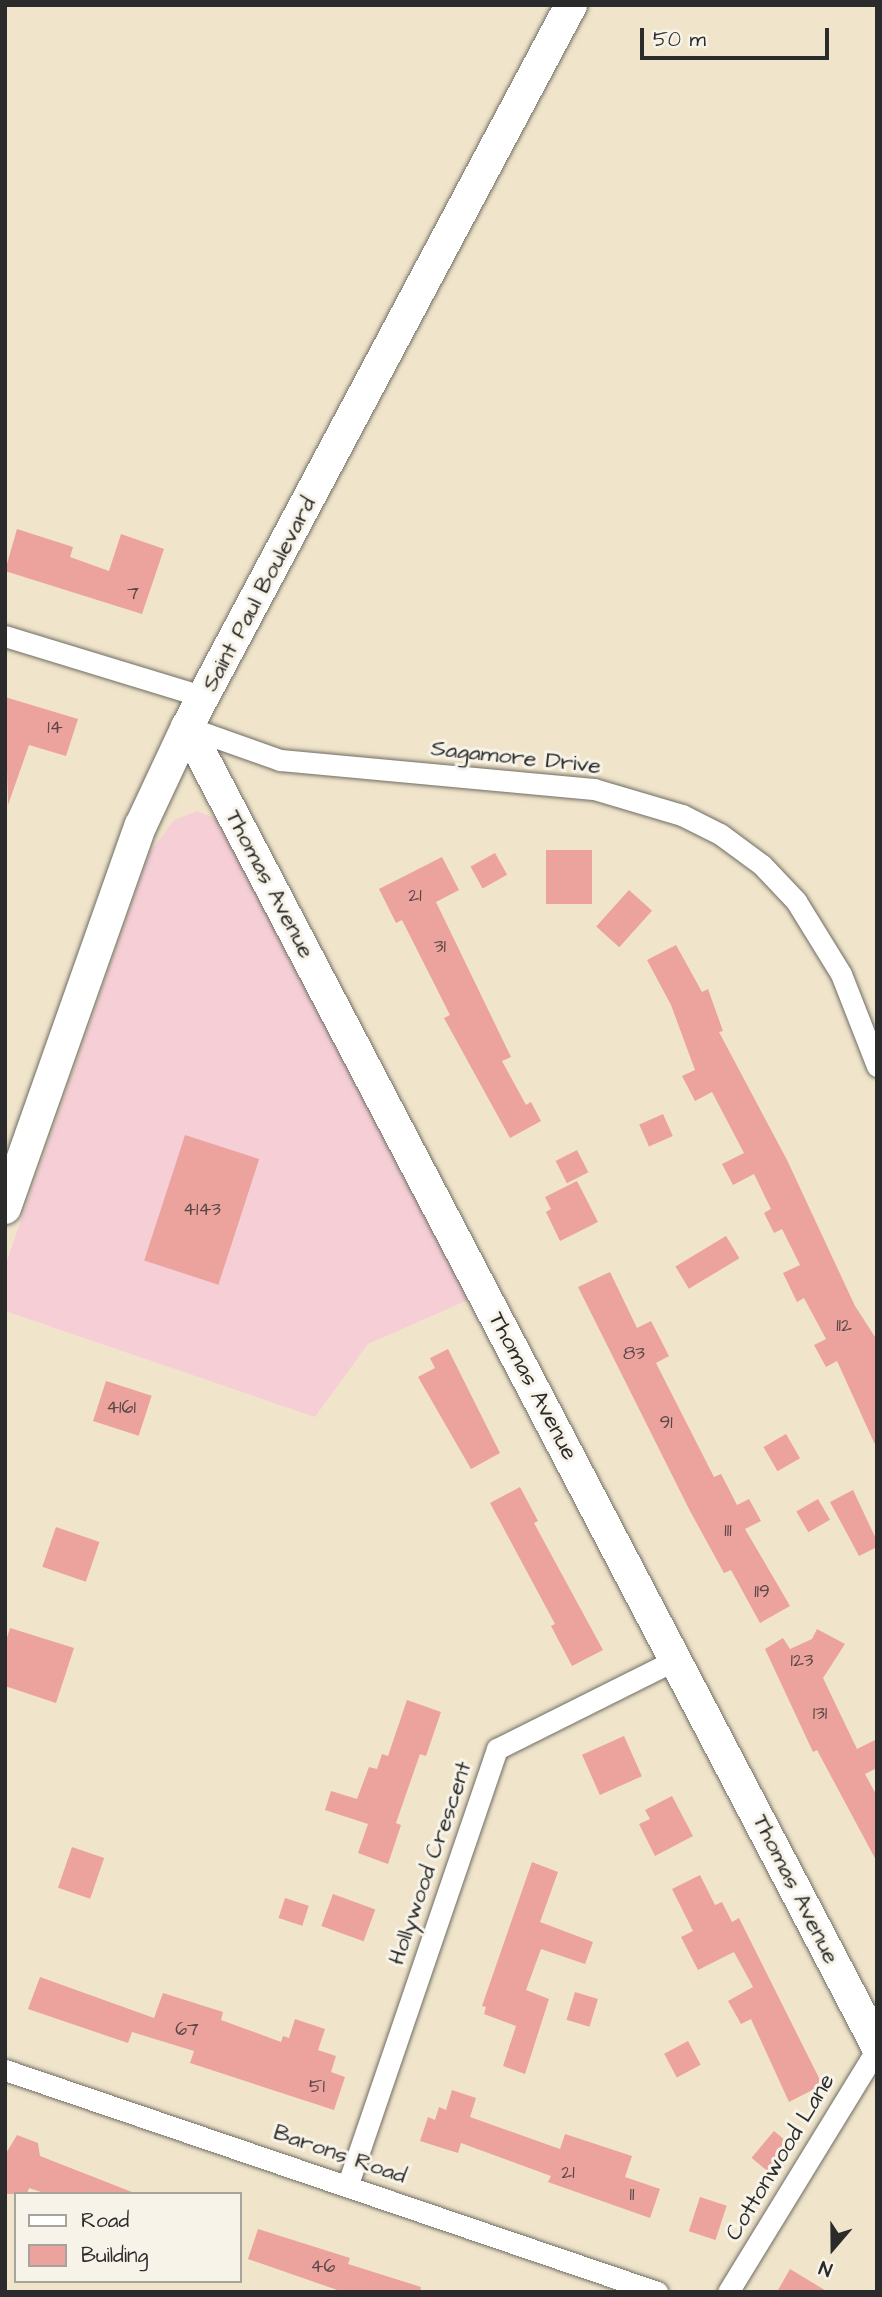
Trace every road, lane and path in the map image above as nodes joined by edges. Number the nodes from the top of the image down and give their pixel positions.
1 (571, 5) edge
2 (5, 636) edge
3 (204, 697) junction
4 (187, 727) junction
5 (877, 1066) edge
6 (11, 1175) edge
7 (5, 1208) edge
8 (677, 1659) junction
9 (877, 2048) edge
10 (5, 2070) edge
11 (348, 2184) junction
12 (657, 2292) edge
13 (728, 2292) edge

1 - 3 main road, Saint Paul Boulevard
2 - 3 street
3 - 4 main road, Saint Paul Boulevard
4 - 5 street, Sagamore Drive
4 - 6 main road, Saint Paul Boulevard
4 - 8 main road, Thomas Avenue
6 - 7 main road, Saint Paul Boulevard
8 - 9 main road, Thomas Avenue
8 - 11 street, Hollywood Crescent
9 - 13 street, Cottonwood Lane
10 - 11 street, Barons Road
11 - 12 street, Barons Road

